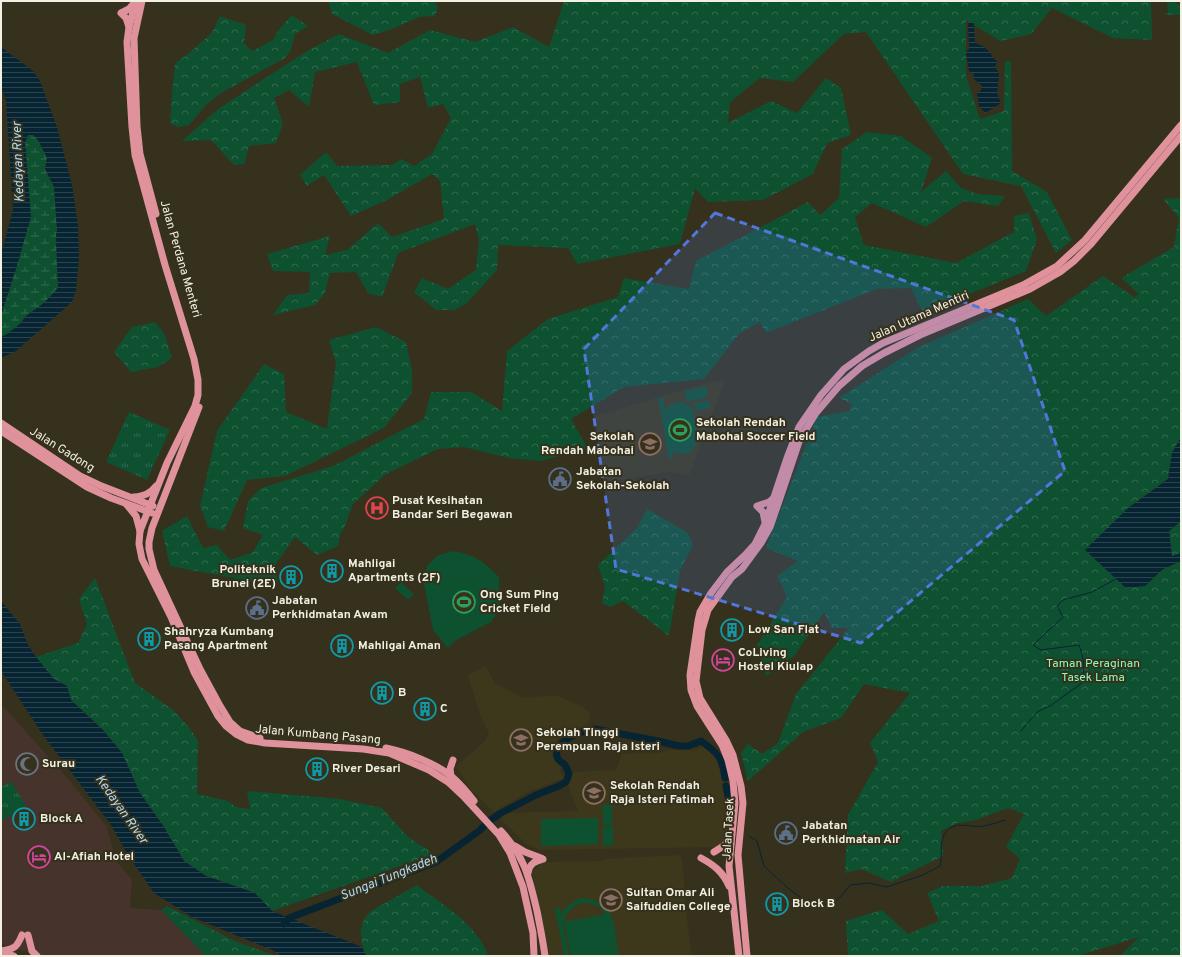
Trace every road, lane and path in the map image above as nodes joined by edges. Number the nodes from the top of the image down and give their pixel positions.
1 (138, 2) edge
2 (129, 27) junction
3 (1181, 125) edge
4 (1181, 136) edge
5 (941, 326) junction
6 (869, 351) junction
7 (839, 386) junction
8 (821, 395) junction
9 (2, 428) edge
10 (159, 483) junction
11 (774, 498) junction
12 (127, 500) junction
13 (149, 508) junction
14 (158, 511) junction
15 (765, 524) junction
16 (140, 531) junction
17 (723, 590) junction
18 (711, 593) junction
19 (694, 689) junction
20 (453, 760) dead end
21 (451, 776) junction
22 (483, 814) junction
23 (740, 825) junction
24 (732, 827) junction
25 (510, 846) junction
26 (714, 852) dead end
27 (701, 858) dead end
28 (522, 859) junction
29 (528, 873) junction
30 (523, 887) junction
31 (731, 891) junction
32 (1, 951) edge
33 (14, 956) edge
34 (37, 956) edge
35 (534, 956) edge
36 (545, 956) edge
37 (739, 956) edge
38 (747, 956) edge

1 - 2 main road, Jalan Perdana Menteri
1 - 2 main road
1 - 14 main road, Jalan Perdana Menteri
2 - 10 main road, Jalan Perdana Menteri
3 - 6 main road, Jalan Utama Mentiri
4 - 5 main road, Jalan Utama Mentiri
5 - 6 main road
5 - 7 main road, Jalan Utama Mentiri
6 - 8 main road, Jalan Utama Mentiri
7 - 8 main road
7 - 17 main road, Jalan Utama Mentiri
8 - 11 main road, Jalan Utama Mentiri
9 - 12 main road, Jalan Gadong
10 - 12 main road
10 - 13 main road, Jalan Kumbang Pasang
11 - 15 main road, Jalan Utama Mentiri
11 - 15 main road
12 - 13 main road, Jalan Gadong
12 - 16 main road
13 - 14 main road, Jalan Gadong
13 - 16 main road, Jalan Kumbang Pasang
14 - 21 main road, Jalan Kumbang Pasang
15 - 18 main road, Jalan Utama Mentiri
16 - 22 main road, Jalan Kumbang Pasang
17 - 18 main road
17 - 19 main road, Jalan Utama Mentiri
18 - 19 main road, Jalan Utama Mentiri
19 - 23 main road, Jalan Tasek
19 - 24 main road, Jalan Tasek
20 - 21 main road
21 - 22 main road, Jalan Kumbang Pasang
22 - 25 main road, Jalan Kumbang Pasang
23 - 24 main road
23 - 38 main road, Jalan Tasek
24 - 26 main road
24 - 31 main road, Jalan Tasek
25 - 28 main road
25 - 29 main road
25 - 30 main road, Jalan Kumbang Pasang
27 - 31 main road
28 - 29 main road
28 - 30 main road
29 - 36 main road
30 - 35 main road, Jalan Kumbang Pasang
31 - 37 main road, Jalan Tasek
32 - 33 main road
32 - 34 main road

